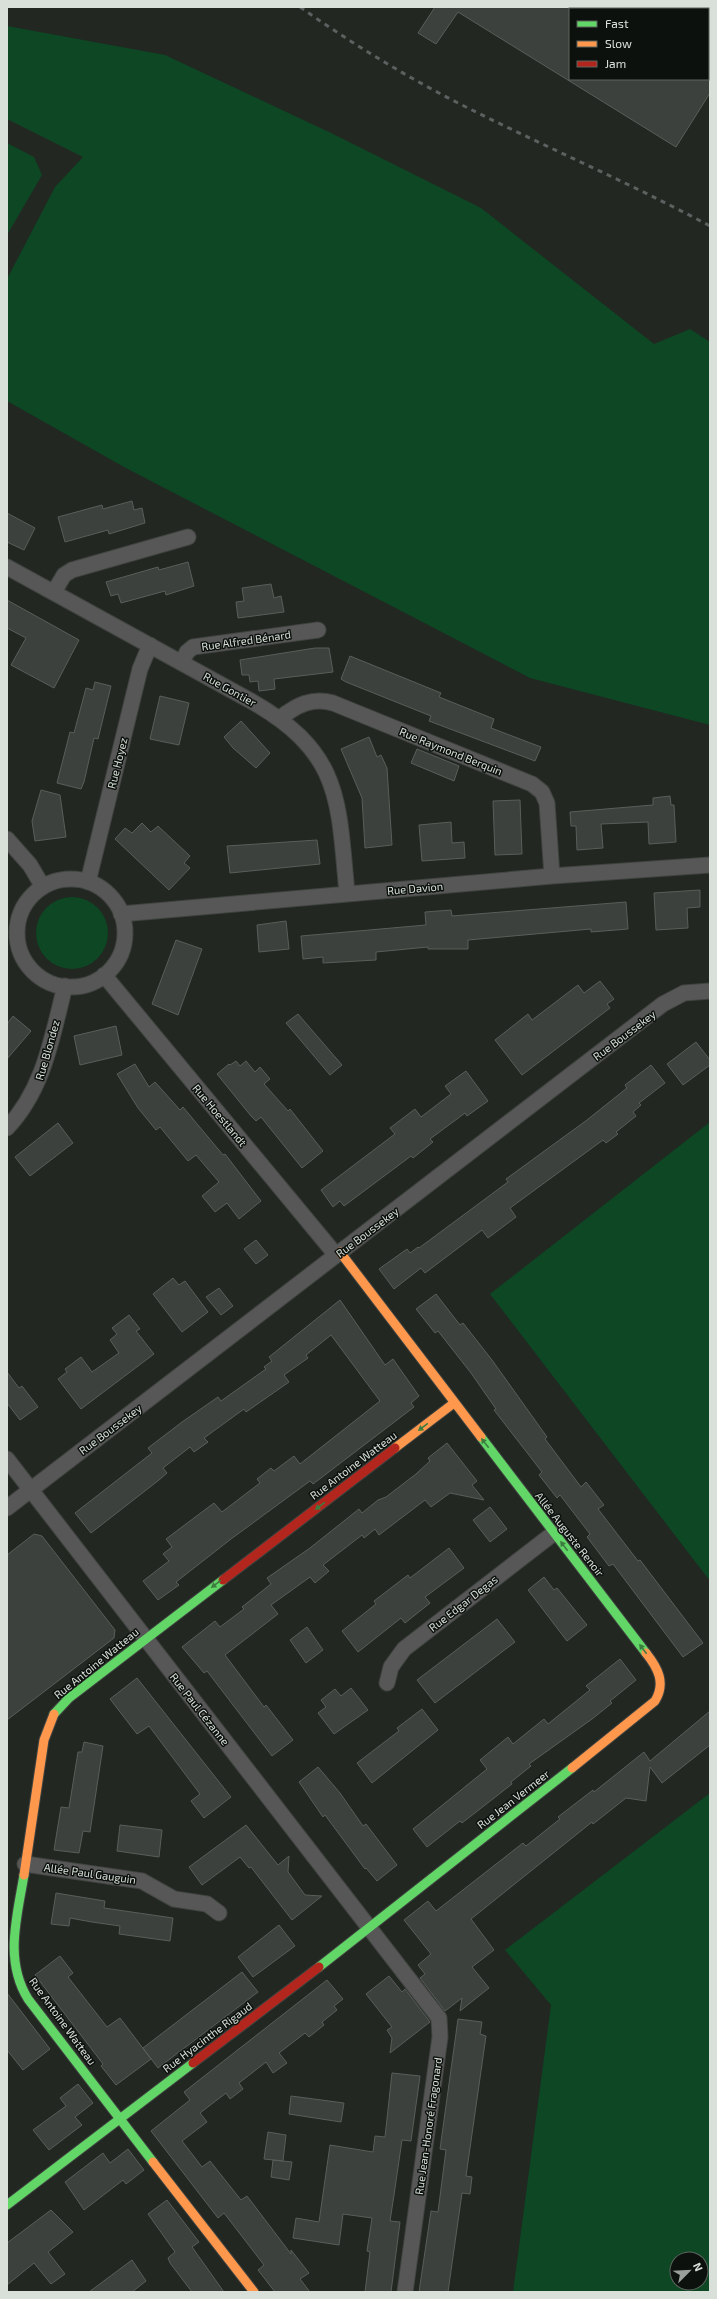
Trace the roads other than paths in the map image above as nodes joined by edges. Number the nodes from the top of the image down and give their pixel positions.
1 (188, 537) dead end
2 (7, 567) edge
3 (54, 592) junction
4 (318, 630) dead end
5 (150, 645) junction
6 (182, 662) junction
7 (280, 718) junction
8 (7, 839) edge
9 (710, 865) edge
10 (552, 876) junction
11 (88, 882) junction
12 (43, 887) junction
13 (347, 893) junction
14 (121, 914) junction
15 (13, 943) edge
16 (104, 975) junction
17 (64, 986) junction
18 (710, 991) edge
19 (7, 1128) edge
20 (338, 1254) junction
21 (454, 1403) junction
22 (7, 1459) edge
23 (31, 1489) junction
24 (7, 1508) edge
25 (554, 1533) junction
26 (146, 1638) junction
27 (387, 1683) dead end
28 (662, 1683) joint
29 (25, 1864) junction
30 (219, 1913) dead end
31 (370, 1928) junction
32 (403, 1971) joint
33 (120, 2118) junction
34 (7, 2205) edge
35 (254, 2292) edge
36 (405, 2292) edge

1 - 3 street
2 - 3 street, Rue Gontier
3 - 5 street, Rue Gontier
4 - 6 street, Rue Alfred Bénard
5 - 6 street, Rue Gontier
5 - 11 street, Rue Hoyez
6 - 7 street, Rue Gontier
7 - 10 street, Rue Raymond Berquin
7 - 13 street, Rue Gontier
8 - 12 street
9 - 10 street, Rue Davion
10 - 13 street, Rue Davion
11 - 12 street
11 - 14 street
12 - 15 street
13 - 14 street, Rue Davion
14 - 16 street
15 - 17 street
16 - 17 street
16 - 20 street, Rue Hoestlandt
17 - 19 street, Rue Blondez
18 - 20 street, Rue Boussekey
20 - 21 street
20 - 23 street, Rue Boussekey
25 -> 21 street, Allée Auguste Renoir
21 -> 26 street, Rue Antoine Watteau
22 - 23 street, Rue Paul Cézanne
23 - 24 street, Rue Boussekey
23 - 26 street, Rue Paul Cézanne
25 - 27 street, Rue Edgar Degas
28 -> 25 street, Allée Auguste Renoir
26 - 29 street, Rue Antoine Watteau
26 - 31 street, Rue Paul Cézanne
28 - 31 street, Rue Jean Vermeer
29 - 30 street, Allée Paul Gauguin
29 - 33 street, Rue Antoine Watteau
31 - 32 street, Rue Paul Cézanne
31 - 33 street, Rue Hyacinthe Rigaud
32 - 36 street, Rue Jean-Honoré Fragonard
33 - 34 street, Rue Hyacinthe Rigaud
33 - 35 street, Rue Antoine Watteau

